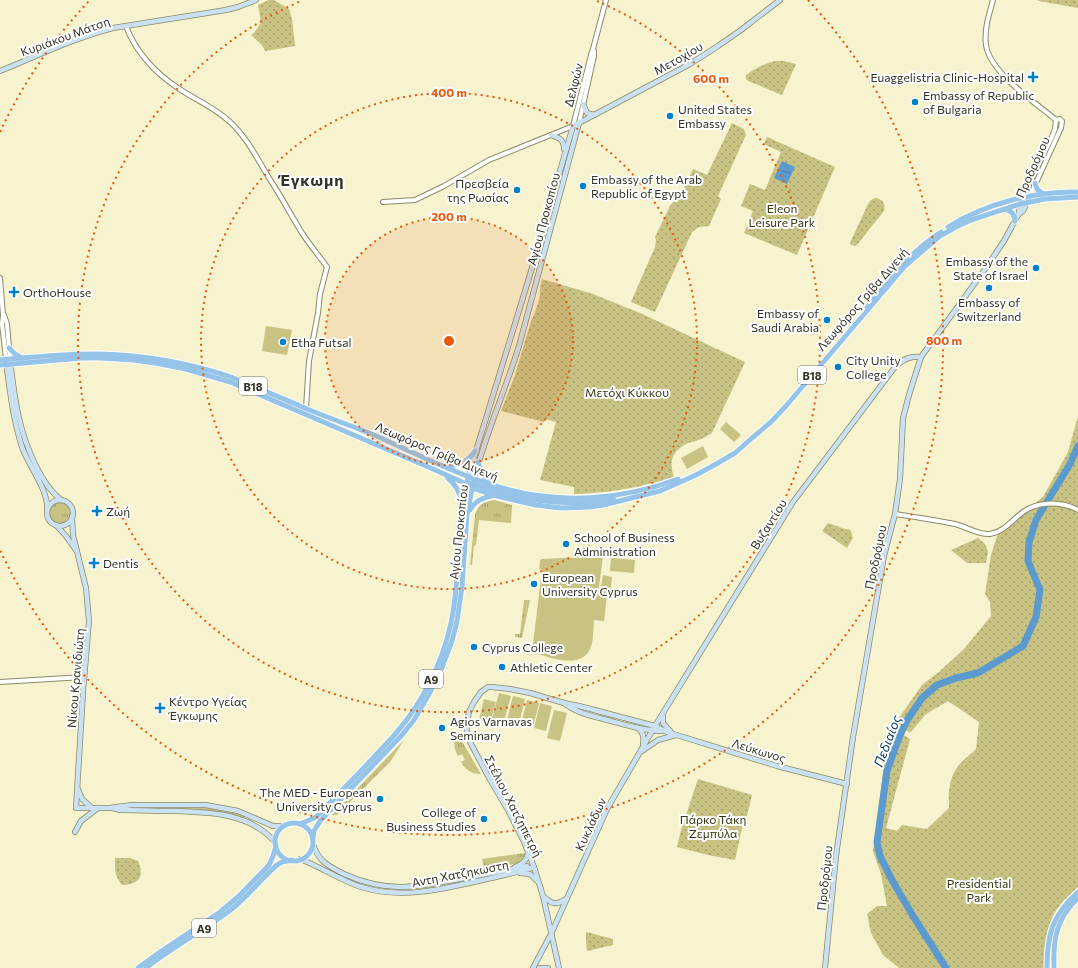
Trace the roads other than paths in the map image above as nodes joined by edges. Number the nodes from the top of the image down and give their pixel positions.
1 (256, 0) edge
2 (606, 0) edge
3 (780, 0) edge
4 (993, 0) edge
5 (126, 26) junction
6 (594, 49) junction
7 (0, 71) edge
8 (583, 104) junction
9 (594, 116) junction
10 (1056, 122) junction
11 (579, 123) junction
12 (573, 126) junction
13 (551, 135) junction
14 (565, 152) junction
15 (1035, 183) junction
16 (1078, 192) edge
17 (1043, 194) junction
18 (1030, 196) junction
19 (1023, 197) junction
20 (1078, 197) edge
21 (383, 202) dead end
22 (1027, 203) junction
23 (1020, 204) junction
24 (1005, 209) junction
25 (1018, 216) junction
26 (1015, 221) junction
27 (0, 278) edge
28 (3, 315) junction
29 (9, 348) junction
30 (921, 357) junction
31 (24, 358) junction
32 (6, 361) edge
33 (0, 365) edge
34 (306, 408) junction
35 (475, 451) junction
36 (478, 462) junction
37 (443, 466) junction
38 (442, 473) junction
39 (465, 481) junction
40 (473, 483) junction
41 (492, 485) junction
42 (493, 496) junction
43 (635, 497) junction
44 (61, 500) junction
45 (462, 505) junction
46 (47, 509) junction
47 (1078, 510) edge
48 (895, 514) junction
49 (468, 515) junction
50 (72, 517) junction
51 (56, 525) junction
52 (77, 552) junction
53 (84, 677) junction
54 (0, 682) edge
55 (564, 703) junction
56 (664, 711) junction
57 (655, 726) junction
58 (637, 728) junction
59 (652, 731) junction
60 (667, 732) junction
61 (672, 733) junction
62 (678, 735) junction
63 (643, 747) junction
64 (639, 753) junction
65 (847, 784) junction
66 (77, 788) junction
67 (92, 808) junction
68 (98, 808) junction
69 (109, 808) junction
70 (300, 824) junction
71 (284, 826) junction
72 (75, 832) dead end
73 (313, 841) junction
74 (276, 844) junction
75 (527, 849) junction
76 (300, 859) junction
77 (292, 860) junction
78 (534, 866) junction
79 (512, 872) junction
80 (540, 884) junction
81 (1078, 892) edge
82 (543, 896) junction
83 (567, 898) junction
84 (1078, 898) edge
85 (551, 934) junction
86 (138, 968) edge
87 (146, 968) edge
88 (533, 968) edge
89 (539, 968) edge
90 (548, 968) edge
91 (559, 968) edge
92 (826, 968) edge
93 (1047, 968) edge
94 (1054, 968) edge

1 - 5 main road, Κυριάκου Μάτση
2 - 6 street, Δελφών
3 - 9 main road, Μετοχίου
4 - 10 street, Προδρόμου
5 - 7 main road, Κυριάκου Μάτση
5 - 34 street
6 - 8 street, Δελφών
6 - 12 street, Δελφών
8 - 9 main road
8 - 11 street, Δελφών
9 - 11 main road, Μετοχίου
10 - 15 street, Προδρόμου
10 - 19 street, Προδρόμου
11 - 12 main road, Μετοχίου
11 - 36 main road, Αγίου Προκοπίου
12 - 13 street
12 - 14 main road, Αγίου Προκοπίου
13 - 14 main road
13 - 21 street
14 - 35 main road, Αγίου Προκοπίου
15 - 17 main road
15 - 18 street, Προδρόμου
16 - 17 main road, Λεωφόρος Γρίβα Διγενή / B18
17 - 18 main road, Λεωφόρος Γρίβα Διγενή / B18
18 - 19 main road, Λεωφόρος Γρίβα Διγενή / B18
18 - 22 main road, Προδρόμου
19 - 23 main road, Προδρόμου
19 - 41 main road, Λεωφόρος Γρίβα Διγενή / B18
20 - 22 main road, Λεωφόρος Γρίβα Διγενή / B18
22 - 23 main road, Λεωφόρος Γρίβα Διγενή / B18
22 - 25 main road, Προδρόμου
23 - 24 main road, Λεωφόρος Γρίβα Διγενή / B18
23 - 25 main road, Προδρόμου
24 - 26 main road
24 - 43 main road, Λεωφόρος Γρίβα Διγενή / B18
25 - 26 main road, Προδρόμου
26 - 30 main road, Προδρόμου
27 - 28 street
28 - 29 street
28 - 32 street
29 - 31 main road
29 - 32 street
30 - 48 main road, Προδρόμου
30 - 56 main road, Βυζαντίου
31 - 32 main road, Λεωφόρος Γρίβα Διγενή / B18
31 - 34 main road, Λεωφόρος Γρίβα Διγενή / B18
32 - 33 main road, Λεωφόρος Γρίβα Διγενή / B18
32 - 38 main road, Λεωφόρος Γρίβα Διγενή / B18
32 - 44 main road
32 - 46 main road
34 - 37 main road, Λεωφόρος Γρίβα Διγενή / B18
35 - 37 main road
35 - 39 main road, Αγίου Προκοπίου
36 - 40 main road, Αγίου Προκοπίου
36 - 41 main road
37 - 39 main road, Λεωφόρος Γρίβα Διγενή / B18
38 - 39 main road, Λεωφόρος Γρίβα Διγενή / B18
38 - 45 main road
39 - 40 main road, Λεωφόρος Γρίβα Διγενή / B18
39 - 45 main road, Αγίου Προκοπίου / A9
40 - 41 main road, Λεωφόρος Γρίβα Διγενή / B18
40 - 42 main road, Λεωφόρος Γρίβα Διγενή / B18
40 - 43 main road, Λεωφόρος Γρίβα Διγενή / B18
40 - 49 main road, Αγίου Προκοπίου / A9
42 - 43 main road, Λεωφόρος Γρίβα Διγενή / B18
42 - 49 main road
44 - 46 main road
44 - 50 main road
45 - 70 main road, Αγίου Προκοπίου / A9
46 - 51 main road
47 - 48 street
48 - 65 main road, Προδρόμου
49 - 73 main road, Αγίου Προκοπίου / A9
50 - 51 main road
50 - 52 main road, Νίκου Κρανιδιώτη
51 - 52 main road, Νίκου Κρανιδιώτη
52 - 53 main road, Νίκου Κρανιδιώτη
53 - 54 street
53 - 66 main road, Νίκου Κρανιδιώτη
55 - 57 main road, Λεύκωνος
55 - 58 main road, Λεύκωνος
55 - 75 main road, Στέλιου Χατζηπετρή
56 - 57 main road, Βυζαντίου
56 - 61 main road
57 - 59 main road, Κυκλάδων
57 - 60 main road, Λεύκωνος
58 - 59 main road, Λεύκωνος
58 - 63 main road
59 - 60 main road, Λεύκωνος
59 - 63 main road, Κυκλάδων
60 - 61 main road, Λεύκωνος
61 - 62 main road, Λεύκωνος
62 - 64 main road
62 - 65 main road, Λεύκωνος
63 - 64 main road, Κυκλάδων
64 - 83 main road, Κυκλάδων
65 - 92 main road, Προδρόμου
66 - 67 main road
66 - 67 main road, Νίκου Κρανιδιώτη
67 - 68 main road
68 - 69 main road
68 - 72 main road
69 - 71 main road
69 - 74 main road
70 - 71 main road, A9
70 - 73 main road
71 - 74 main road, A9
73 - 76 main road, A9
73 - 79 main road, Αντη Χατζηκωστη
74 - 77 main road
74 - 86 main road, A9
75 - 78 main road, Στέλιου Χατζηπετρή
75 - 79 main road
76 - 77 main road, A9
76 - 79 main road, Αντη Χατζηκωστη
77 - 87 main road, A9
78 - 79 main road, Αντη Χατζηκωστη
78 - 80 main road, Στέλιου Χατζηπετρή
79 - 80 main road
80 - 82 main road, Στέλιου Χατζηπετρή
81 - 93 main road
82 - 83 main road
82 - 85 main road, Στέλιου Χατζηπετρή
83 - 85 main road, Κυκλάδων
84 - 94 main road
85 - 88 main road, Κυκλάδων
85 - 91 main road, Στέλιου Χατζηπετρή
89 - 90 main road

